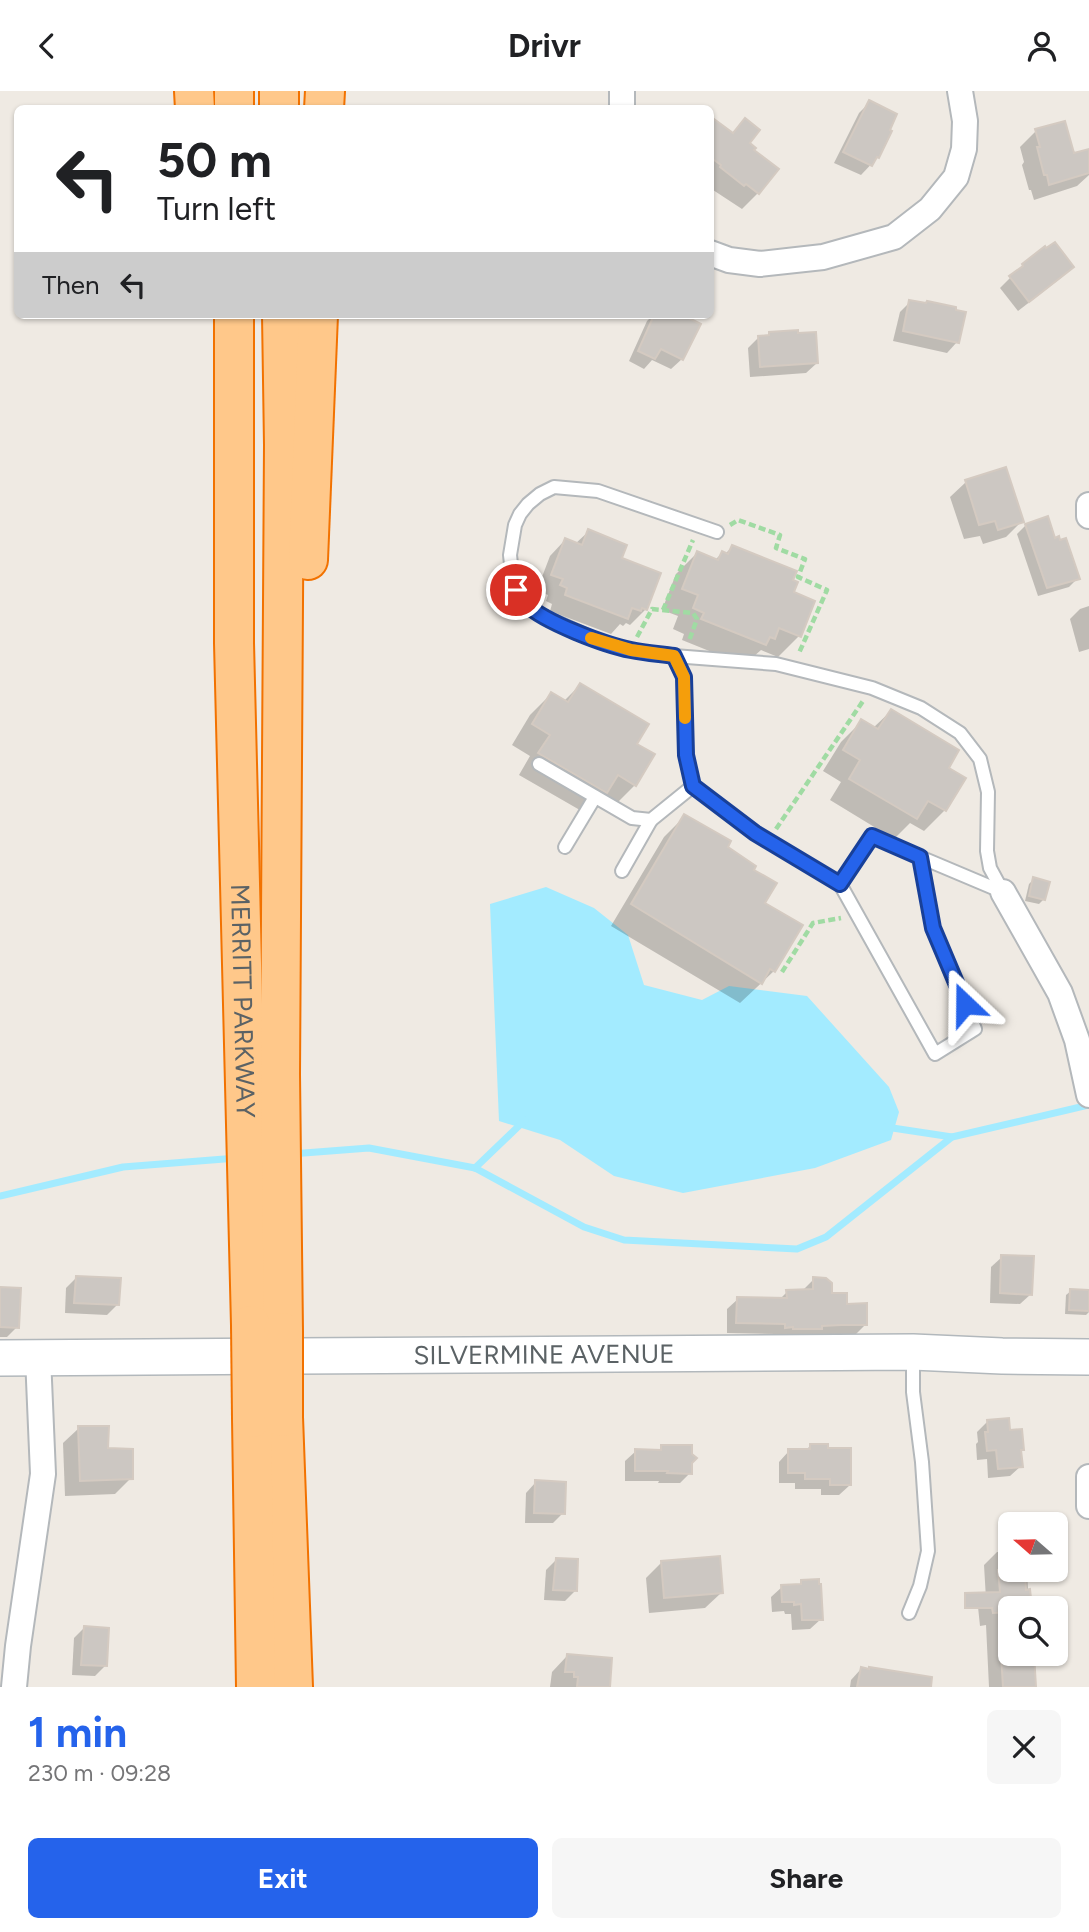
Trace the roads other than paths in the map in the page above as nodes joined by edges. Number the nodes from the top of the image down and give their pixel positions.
1 (960, 91) edge
2 (714, 254) edge
3 (208, 319) edge
4 (234, 319) edge
5 (282, 319) edge
6 (318, 319) edge
7 (1089, 505) edge
8 (1089, 516) edge
9 (717, 533) road end
10 (234, 643) junction
11 (679, 656) junction
12 (539, 764) dead end
13 (693, 786) junction
14 (595, 797) junction
15 (651, 820) junction
16 (282, 841) junction
17 (565, 847) dead end
18 (920, 857) junction
19 (622, 871) dead end
20 (840, 884) junction
21 (1003, 892) junction
22 (263, 1075) junction
23 (1089, 1095) edge
24 (913, 1353) junction
25 (38, 1357) junction
26 (1089, 1357) edge
27 (0, 1358) edge
28 (267, 1417) junction
29 (1089, 1477) edge
30 (1089, 1495) edge
31 (1089, 1506) edge
32 (909, 1613) dead end
33 (14, 1687) edge
34 (256, 1687) edge
35 (293, 1687) edge

1 - 2 street
3 - 10 highway
4 - 10 highway, MERRITT PARKWAY
5 - 16 highway, MERRITT PARKWAY
6 - 16 highway
7 - 8 street
9 - 11 lane
10 - 22 highway, MERRITT PARKWAY
11 - 13 lane
11 - 21 lane
12 - 14 lane
13 - 15 lane
13 - 20 lane
14 - 15 lane
14 - 17 lane
15 - 19 lane
16 - 22 highway, MERRITT PARKWAY
18 - 20 lane
18 - 20 lane
18 - 21 lane
21 - 23 street
22 - 28 highway, MERRITT PARKWAY, bridge
24 - 25 street, SILVERMINE AVENUE
24 - 26 street, SILVERMINE AVENUE
24 - 32 lane
25 - 27 street, SILVERMINE AVENUE
25 - 33 street
28 - 34 highway, MERRITT PARKWAY
28 - 35 highway, MERRITT PARKWAY
29 - 30 street
30 - 31 street

